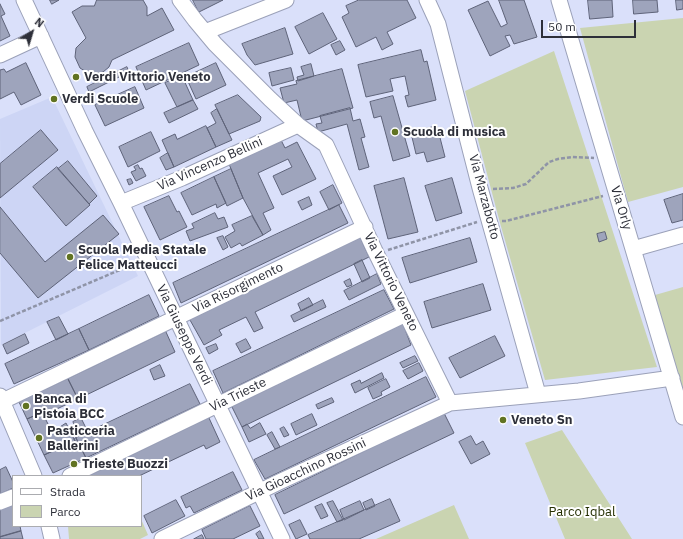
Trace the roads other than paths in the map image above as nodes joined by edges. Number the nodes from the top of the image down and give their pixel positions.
1 (24, 0) edge
2 (180, 0) edge
3 (286, 0) edge
4 (427, 0) edge
5 (559, 0) edge
6 (205, 32) junction
7 (41, 36) junction
8 (0, 55) edge
9 (298, 124) junction
10 (120, 203) junction
11 (365, 227) junction
12 (683, 235) edge
13 (633, 249) junction
14 (406, 314) junction
15 (176, 318) junction
16 (672, 378) junction
17 (538, 394) junction
18 (1, 398) edge
19 (450, 403) junction
20 (218, 406) junction
21 (683, 417) edge
22 (34, 475) edge
23 (72, 475) edge
24 (258, 492) junction
25 (12, 497) edge
26 (0, 502) edge
27 (50, 527) edge
28 (52, 539) edge
29 (162, 539) edge
30 (282, 539) edge

1 - 7 street, Via Giuseppe Verdi
2 - 6 street, Via Vittorio Veneto
3 - 6 street
4 - 17 street, Via Marzabotto
5 - 13 street, Via Orly
6 - 9 street, Via Vittorio Veneto
7 - 8 street
7 - 10 street, Via Giuseppe Verdi
9 - 10 street, Via Vincenzo Bellini
9 - 11 street, Via Vittorio Veneto
10 - 15 street, Via Giuseppe Verdi
11 - 14 street, Via Vittorio Veneto
11 - 15 street, Via Risorgimento
12 - 13 street
13 - 16 street, Via Orly
14 - 19 street, Via Vittorio Veneto
14 - 20 street, Via Trieste
15 - 18 street, Via Risorgimento
15 - 20 street, Via Giuseppe Verdi
16 - 17 street
16 - 21 street, Via Orly
17 - 19 street
18 - 22 street
19 - 24 street, Via Gioacchino Rossini
20 - 23 street, Via Trieste
20 - 24 street, Via Giuseppe Verdi
24 - 29 street, Via Gioacchino Rossini
24 - 30 street, Via Giuseppe Verdi
25 - 26 street
27 - 28 street

